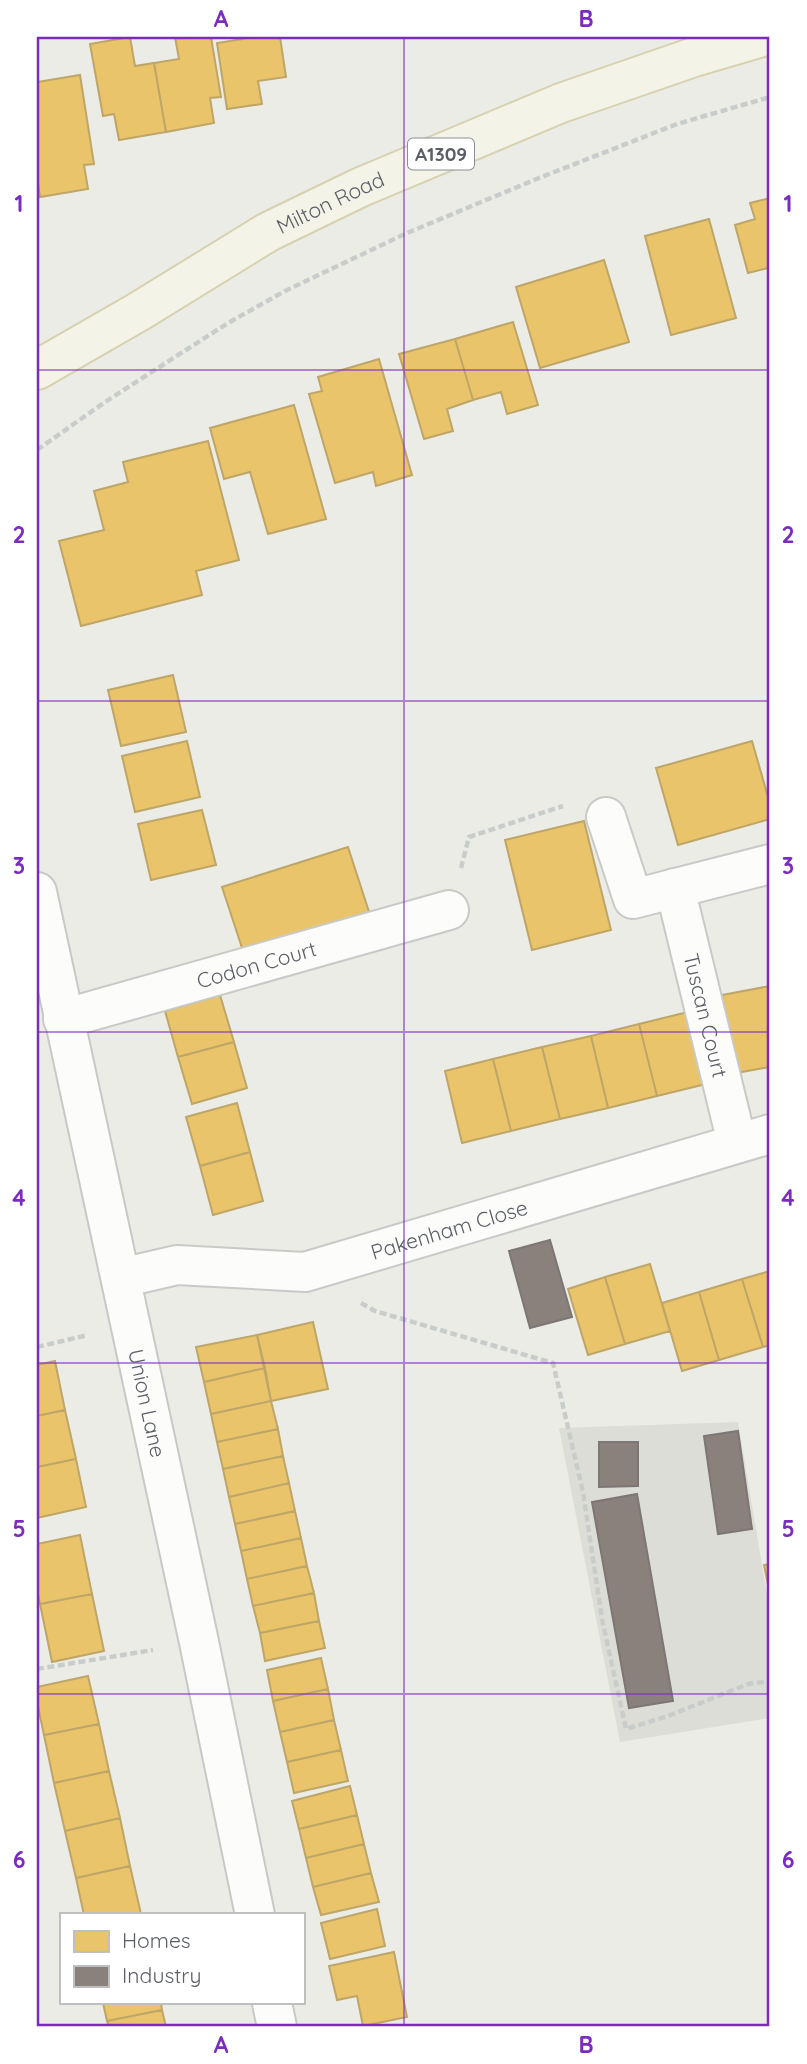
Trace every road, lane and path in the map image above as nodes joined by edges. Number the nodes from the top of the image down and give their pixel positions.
1 (762, 37) edge
2 (770, 97) edge
3 (37, 370) edge
4 (37, 450) edge
5 (606, 817) joint
6 (770, 864) edge
7 (675, 888) junction
8 (37, 892) edge
9 (449, 910) joint
10 (63, 1019) junction
11 (754, 1139) edge
12 (305, 1272) junction
13 (121, 1278) junction
14 (200, 1642) junction
15 (37, 1669) edge
16 (770, 1681) edge
17 (255, 1913) edge
18 (272, 2004) edge
19 (277, 2027) edge

1 - 3 main road, Milton Road / A1309
2 - 4 path
5 - 7 street
5 - 9 path
6 - 7 street
7 - 11 street, Tuscan Court
8 - 10 street, Union Lane
9 - 10 street, Codon Court
10 - 13 street, Union Lane
11 - 12 street, Pakenham Close
12 - 13 street, Pakenham Close
12 - 16 path
13 - 14 street, Union Lane
14 - 15 path
14 - 17 street, Union Lane
18 - 19 street

